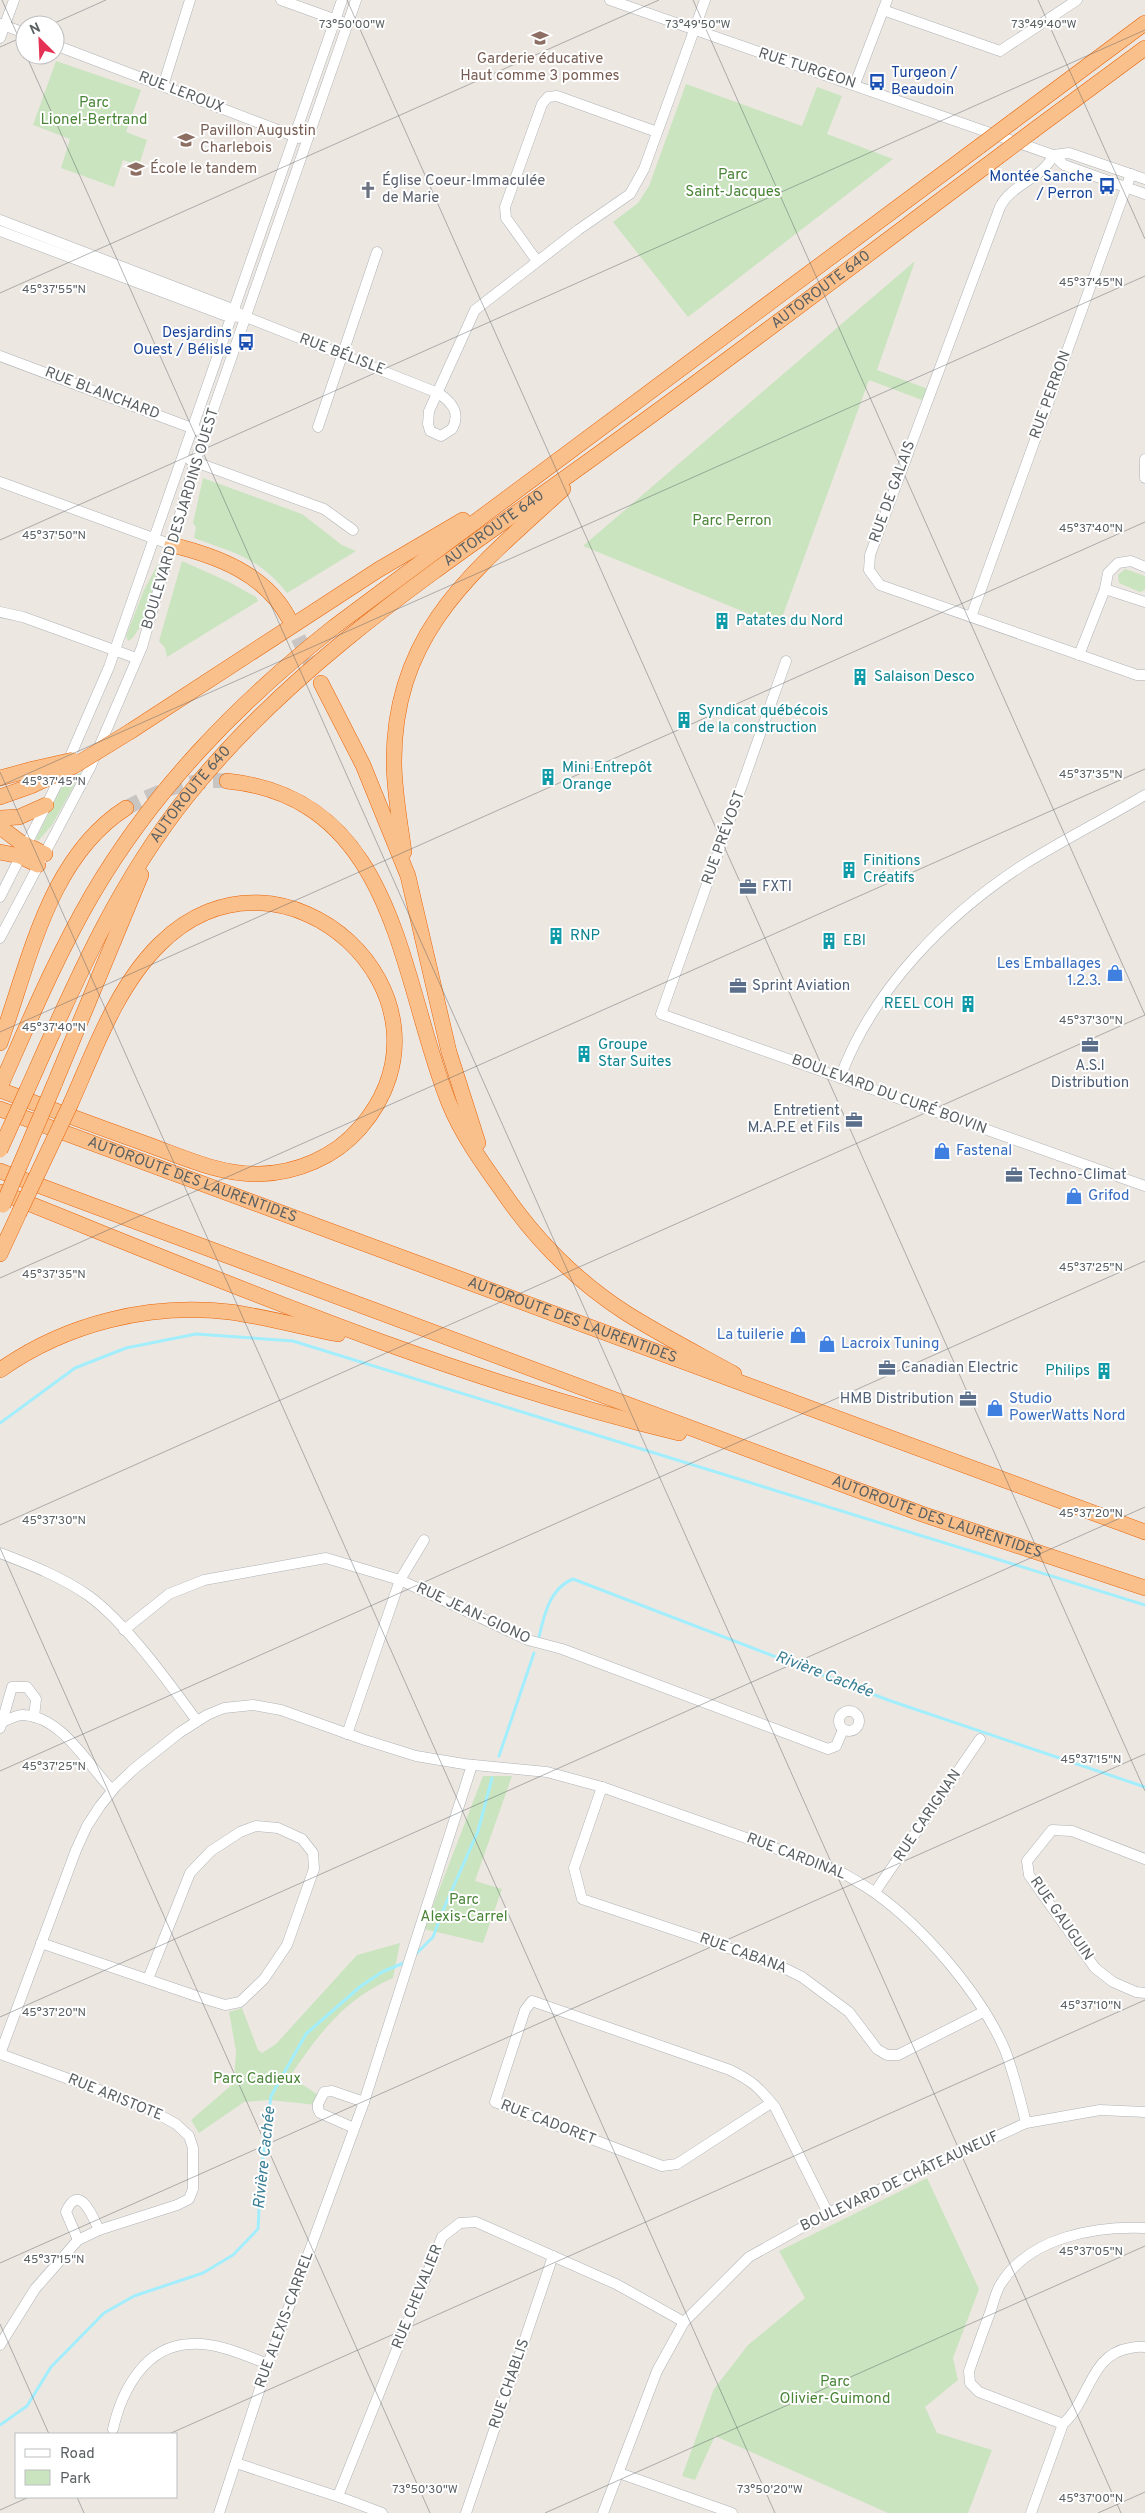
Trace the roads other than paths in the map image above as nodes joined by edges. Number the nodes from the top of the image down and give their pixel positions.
1 (14, 0) edge
2 (190, 0) edge
3 (280, 0) edge
4 (342, 0) edge
5 (356, 0) edge
6 (610, 0) edge
7 (706, 0) edge
8 (887, 0) edge
9 (1077, 0) edge
10 (883, 10) junction
11 (336, 20) junction
12 (1145, 23) edge
13 (348, 24) junction
14 (2, 25) edge
15 (15, 30) edge
16 (694, 30) junction
17 (0, 38) edge
18 (1145, 48) edge
19 (65, 49) edge
20 (855, 84) junction
21 (163, 86) junction
22 (657, 132) junction
23 (294, 137) junction
24 (307, 141) junction
25 (1053, 155) junction
26 (1131, 174) junction
27 (1145, 179) edge
28 (1126, 188) junction
29 (1145, 194) edge
30 (0, 220) edge
31 (0, 231) edge
32 (58, 247) junction
33 (378, 252) dead end
34 (537, 261) junction
35 (233, 313) junction
36 (246, 318) junction
37 (342, 355) junction
38 (0, 356) edge
39 (318, 427) dead end
40 (192, 428) junction
41 (205, 433) junction
42 (609, 447) junction
43 (182, 458) junction
44 (1145, 459) edge
45 (195, 462) junction
46 (1145, 478) edge
47 (0, 482) edge
48 (524, 485) junction
49 (353, 530) dead end
50 (155, 540) junction
51 (172, 545) junction
52 (1145, 567) edge
53 (1104, 589) junction
54 (1145, 602) edge
55 (0, 612) edge
56 (288, 617) tunnel mouth
57 (971, 617) junction
58 (115, 650) junction
59 (1079, 655) junction
60 (136, 658) junction
61 (786, 661) dead end
62 (1145, 675) edge
63 (321, 683) tunnel mouth
64 (89, 757) junction
65 (0, 778) edge
66 (227, 781) tunnel mouth
67 (1145, 795) edge
68 (0, 797) edge
69 (46, 805) junction
70 (126, 808) tunnel mouth
71 (0, 818) edge
72 (0, 827) edge
73 (157, 837) junction
74 (23, 850) junction
75 (0, 852) edge
76 (42, 860) junction
77 (408, 876) junction
78 (0, 896) edge
79 (0, 938) edge
80 (661, 1014) joint
81 (0, 1043) edge
82 (840, 1078) junction
83 (1, 1086) edge
84 (0, 1109) edge
85 (0, 1150) edge
86 (486, 1165) junction
87 (0, 1171) edge
88 (1145, 1186) edge
89 (0, 1192) edge
90 (0, 1210) edge
91 (0, 1254) edge
92 (388, 1345) junction
93 (0, 1370) edge
94 (772, 1396) junction
95 (746, 1448) junction
96 (1145, 1532) edge
97 (424, 1540) dead end
98 (0, 1553) edge
99 (400, 1580) junction
100 (1145, 1588) edge
101 (124, 1630) junction
102 (34, 1717) junction
103 (197, 1721) junction
104 (1, 1725) edge
105 (843, 1730) dead end
106 (348, 1734) junction
107 (980, 1739) dead end
108 (472, 1765) junction
109 (602, 1788) junction
110 (112, 1790) junction
111 (1145, 1859) edge
112 (875, 1892) junction
113 (42, 1943) junction
114 (148, 1979) junction
115 (1145, 1993) edge
116 (984, 2012) junction
117 (0, 2054) edge
118 (364, 2102) junction
119 (771, 2103) junction
120 (1145, 2112) edge
121 (1026, 2123) junction
122 (354, 2128) junction
123 (828, 2212) junction
124 (1145, 2228) edge
125 (99, 2230) junction
126 (78, 2240) junction
127 (553, 2256) junction
128 (684, 2322) junction
129 (0, 2345) edge
130 (1145, 2347) edge
131 (268, 2364) junction
132 (1064, 2424) junction
133 (113, 2429) dead end
134 (236, 2463) junction
135 (619, 2473) junction
136 (338, 2496) junction
137 (219, 2513) edge
138 (382, 2513) edge
139 (466, 2513) edge
140 (603, 2513) edge
141 (732, 2513) edge
142 (1031, 2513) edge

1 - 14 street
2 - 21 street
3 - 11 street
4 - 11 street, BOULEVARD DESJARDINS OUEST
5 - 13 street, BOULEVARD DESJARDINS OUEST
6 - 16 street, RUE TURGEON
7 - 16 street
8 - 10 street
9 - 10 street
10 - 20 street
11 - 13 street
11 - 23 street, BOULEVARD DESJARDINS OUEST
12 - 48 highway, AUTOROUTE 640, bridge
13 - 24 street, BOULEVARD DESJARDINS OUEST
14 - 15 street
14 - 17 street
16 - 20 street, RUE TURGEON
16 - 22 street
18 - 42 highway, AUTOROUTE 640, bridge
19 - 21 street, RUE LEROUX
20 - 25 street, RUE TURGEON
21 - 23 street, RUE LEROUX
22 - 34 street
22 - 34 street
23 - 24 street, RUE LEROUX
23 - 35 street, BOULEVARD DESJARDINS OUEST
24 - 36 street, BOULEVARD DESJARDINS OUEST
25 - 26 street
25 - 28 street
25 - 57 street, RUE DE GALAIS
26 - 27 street
26 - 28 street, RUE PERRON
28 - 29 street
28 - 57 street, RUE PERRON
30 - 32 street, RUE BÉLISLE
31 - 32 street, RUE BÉLISLE
32 - 35 street, RUE BÉLISLE
33 - 37 street
34 - 37 street, RUE BÉLISLE
35 - 36 street, RUE BÉLISLE
35 - 40 street, BOULEVARD DESJARDINS OUEST
36 - 37 street, RUE BÉLISLE
36 - 41 street, BOULEVARD DESJARDINS OUEST
37 - 39 street
38 - 40 street, RUE BLANCHARD
40 - 41 street, RUE BLANCHARD
40 - 43 street, BOULEVARD DESJARDINS OUEST
41 - 45 street, BOULEVARD DESJARDINS OUEST
42 - 73 highway, AUTOROUTE 640
42 - 77 highway
43 - 45 street
43 - 50 street, BOULEVARD DESJARDINS OUEST
44 - 46 street
45 - 49 street
45 - 51 street, BOULEVARD DESJARDINS OUEST
47 - 50 street
48 - 64 highway, bridge
48 - 83 highway, AUTOROUTE 640
50 - 51 street
50 - 58 street, BOULEVARD DESJARDINS OUEST
51 - 56 highway
51 - 60 street, BOULEVARD DESJARDINS OUEST
52 - 53 street
53 - 54 street
53 - 59 street
55 - 58 street
57 - 59 street, RUE DE GALAIS
58 - 60 street
58 - 69 street, BOULEVARD DESJARDINS OUEST
59 - 62 street, RUE DE GALAIS
60 - 76 street, BOULEVARD DESJARDINS OUEST
61 - 80 street, RUE PRÉVOST
63 - 77 highway
64 - 65 highway, bridge
64 - 68 highway, bridge
66 - 86 highway
67 - 82 street
69 - 71 highway
69 - 74 street, BOULEVARD DESJARDINS OUEST
70 - 81 highway
72 - 74 highway
73 - 85 highway, AUTOROUTE 640, bridge
73 - 90 highway, bridge
74 - 75 highway
74 - 76 highway
74 - 78 street, BOULEVARD DESJARDINS OUEST
76 - 79 street, BOULEVARD DESJARDINS OUEST
77 - 86 highway
80 - 82 street, BOULEVARD DU CURÉ BOIVIN
82 - 88 street, BOULEVARD DU CURÉ BOIVIN
83 - 91 highway, bridge
84 - 94 highway, AUTOROUTE DES LAURENTIDES
86 - 94 highway
87 - 95 highway, AUTOROUTE DES LAURENTIDES
89 - 92 highway
92 - 93 highway
92 - 95 highway
94 - 96 highway, AUTOROUTE DES LAURENTIDES
95 - 100 highway, AUTOROUTE DES LAURENTIDES
97 - 99 street
98 - 101 street
99 - 101 street, RUE JEAN-GIONO
99 - 105 street, RUE JEAN-GIONO
99 - 106 street
101 - 103 street
102 - 104 street
102 - 104 street
102 - 110 street
103 - 106 street, RUE CARDINAL
103 - 110 street, RUE CARDINAL
106 - 108 street, RUE CARDINAL
107 - 112 street, RUE CARIGNAN
108 - 109 street, RUE CARDINAL
108 - 118 street, RUE ALEXIS-CARREL
109 - 112 street, RUE CARDINAL
109 - 116 street, RUE CABANA
110 - 113 street, RUE CARDINAL
111 - 115 street, RUE GAUGUIN
112 - 116 street, RUE CARDINAL
113 - 114 street
113 - 117 street, RUE CARDINAL
114 - 114 street
116 - 121 street, RUE CARDINAL
117 - 125 street, RUE ARISTOTE
118 - 122 street, RUE ALEXIS-CARREL
118 - 122 street
119 - 119 street, RUE CADORET
119 - 123 street, RUE CADORET
120 - 121 street, BOULEVARD DE CHÂTEAUNEUF
121 - 123 street, BOULEVARD DE CHÂTEAUNEUF
122 - 131 street, RUE ALEXIS-CARREL
123 - 128 street, BOULEVARD DE CHÂTEAUNEUF
124 - 132 street
125 - 126 street, RUE ARISTOTE
125 - 126 street
126 - 129 street, RUE ARISTOTE
127 - 128 street, RUE CHEVALIER
127 - 136 street, RUE CHEVALIER
127 - 139 street, RUE CHABLIS
128 - 135 street, BOULEVARD DE CHÂTEAUNEUF
130 - 132 street
131 - 133 street
131 - 134 street, RUE ALEXIS-CARREL
132 - 142 street
134 - 136 street
134 - 137 street, RUE ALEXIS-CARREL
135 - 140 street, BOULEVARD DE CHÂTEAUNEUF
135 - 141 street
136 - 138 street

